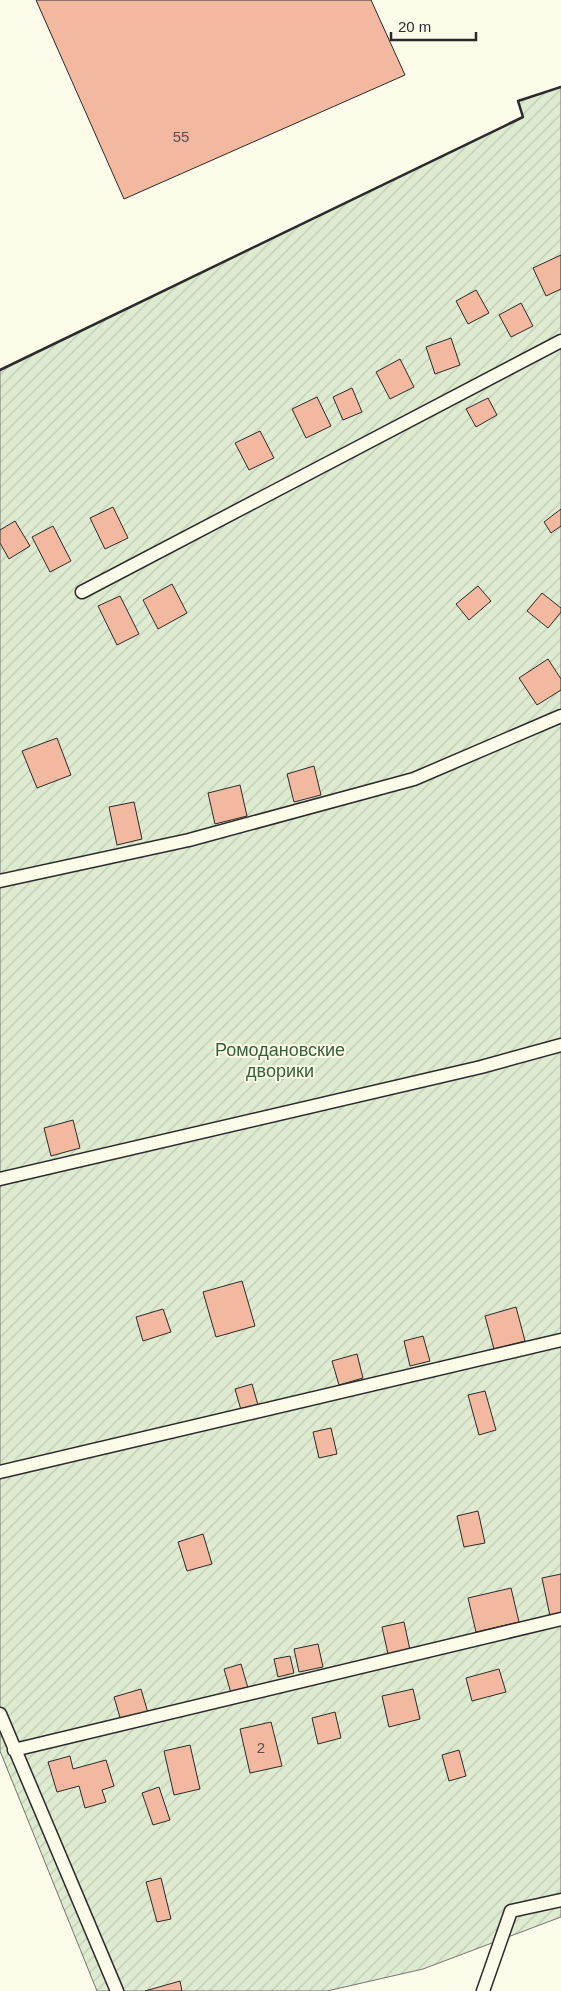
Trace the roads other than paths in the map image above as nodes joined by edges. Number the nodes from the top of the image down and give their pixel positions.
1 (561, 342) edge
2 (82, 592) dead end
3 (561, 716) edge
4 (0, 881) edge
5 (561, 1045) edge
6 (0, 1179) edge
7 (561, 1340) edge
8 (0, 1472) edge
9 (561, 1620) edge
10 (0, 1714) edge
11 (14, 1750) junction
12 (561, 1900) edge
13 (482, 1990) edge
14 (117, 1991) edge

1 - 2 lane
3 - 4 lane
5 - 6 lane
7 - 8 lane
9 - 11 lane
10 - 11 lane
11 - 14 lane
12 - 13 lane

